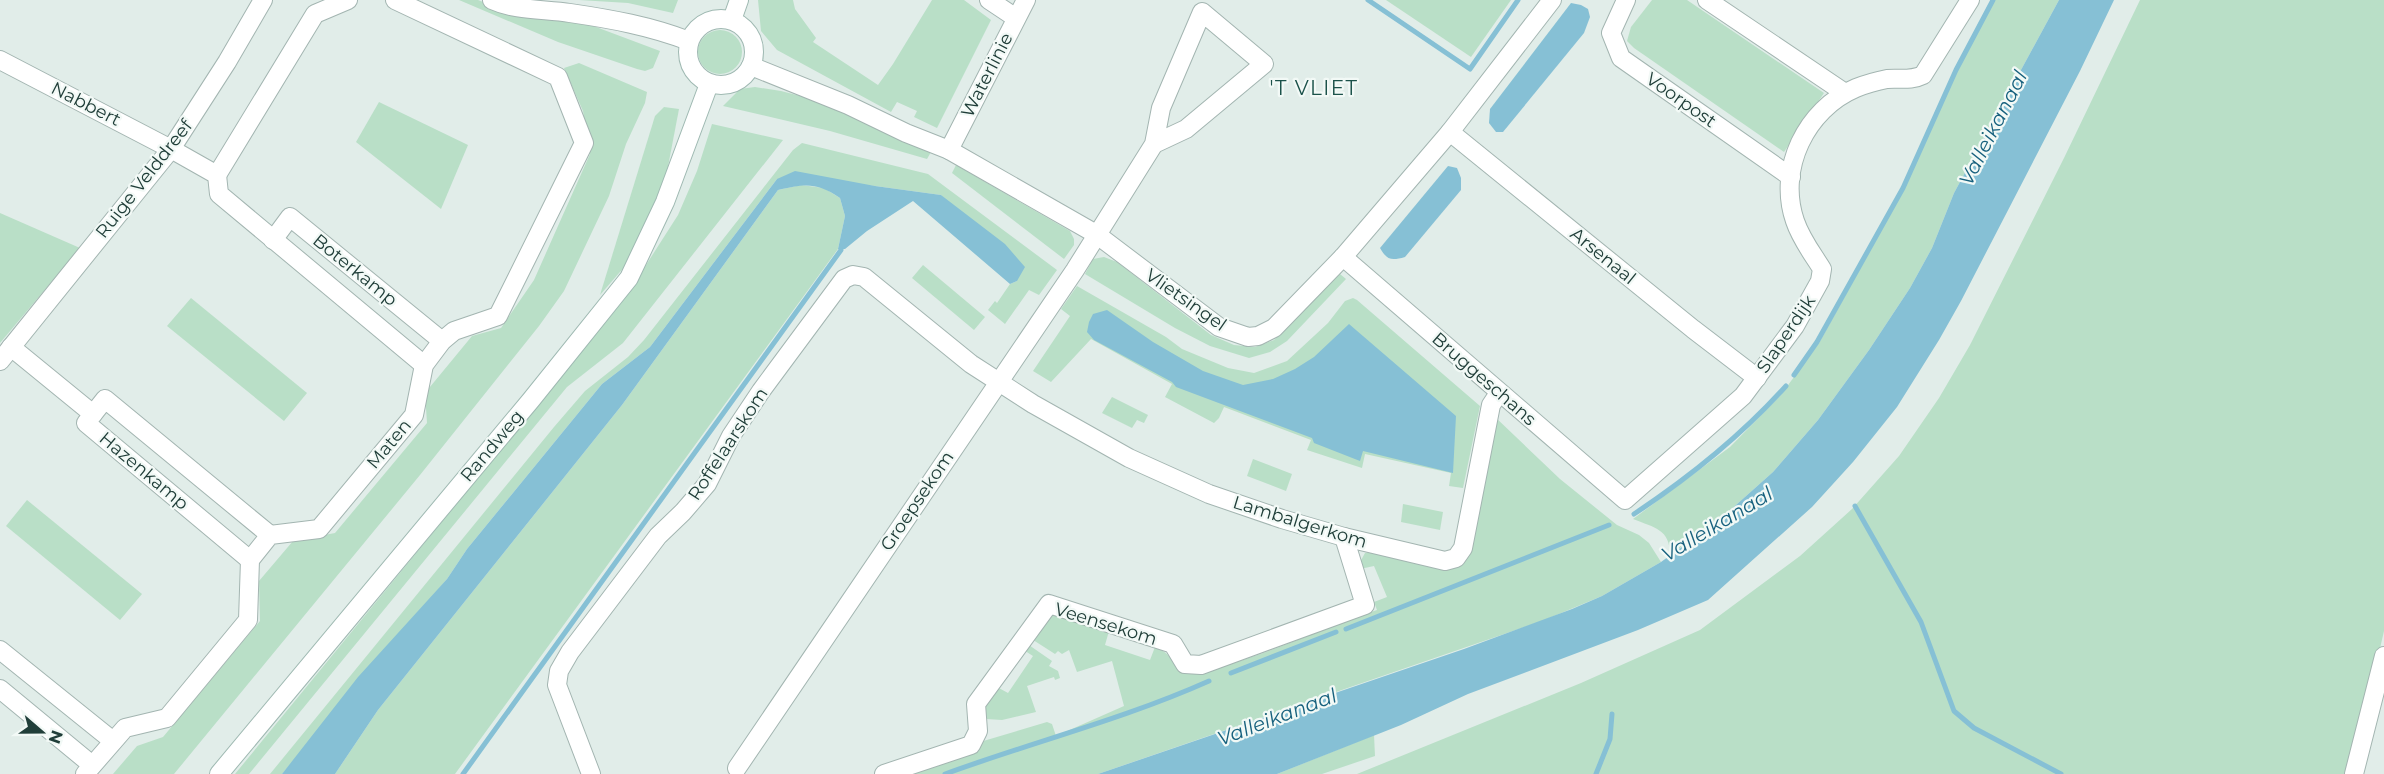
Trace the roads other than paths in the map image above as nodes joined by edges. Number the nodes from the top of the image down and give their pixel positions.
1 (263, 0) edge
2 (348, 0) edge
3 (395, 0) edge
4 (492, 0) edge
5 (739, 0) edge
6 (989, 0) edge
7 (1026, 0) edge
8 (1552, 0) edge
9 (1707, 0) edge
10 (1970, 0) edge
11 (1624, 1) edge
12 (1016, 18) junction
13 (732, 20) junction
14 (689, 41) junction
15 (0, 60) edge
16 (752, 66) junction
17 (709, 84) junction
18 (1845, 93) junction
19 (1450, 132) junction
20 (1154, 144) junction
21 (171, 149) junction
22 (949, 150) junction
23 (217, 175) junction
24 (1791, 177) junction
25 (1096, 234) junction
26 (273, 240) junction
27 (1344, 257) junction
28 (442, 341) junction
29 (5, 354) edge
30 (424, 365) junction
31 (1757, 378) junction
32 (998, 382) junction
33 (1499, 393) junction
34 (93, 414) junction
35 (1625, 500) joint
36 (270, 535) junction
37 (1344, 537) junction
38 (250, 560) junction
39 (0, 650) edge
40 (2384, 656) edge
41 (0, 689) edge
42 (113, 741) junction
43 (88, 769) edge
44 (741, 772) edge
45 (219, 774) edge
46 (591, 774) edge
47 (884, 774) edge
48 (2354, 774) edge

1 - 21 street, Ruige Velddreef
2 - 23 street
3 - 28 street, Maten
4 - 14 street
5 - 13 street
6 - 12 street
7 - 12 street, Waterlinie
8 - 19 street, Vlietsingel
9 - 18 street
10 - 18 street, Slaperdijk
11 - 24 street, Voorpost
12 - 22 street, Waterlinie
13 - 14 street
13 - 16 street
14 - 17 street
15 - 21 street, Nabbert
16 - 17 street
16 - 22 street, Vlietsingel
17 - 45 street, Randweg
18 - 24 street, Slaperdijk
19 - 27 street, Vlietsingel
19 - 31 street, Arsenaal
20 - 20 street
20 - 25 street, Groepsekom
21 - 23 street
21 - 29 street, Ruige Velddreef
22 - 25 street, Vlietsingel
23 - 26 street, Boterkamp
24 - 31 street, Slaperdijk
25 - 27 street, Vlietsingel
25 - 32 street, Groepsekom
26 - 28 street, Boterkamp
26 - 30 street, Boterkamp
27 - 33 street, Bruggeschans
28 - 30 street, Maten
29 - 34 street, Ruige Velddreef
30 - 36 street, Maten
31 - 35 street, Slaperdijk
32 - 37 street, Lambalgerkom
32 - 44 street, Groepsekom
32 - 46 street, Roffelaarskom
33 - 35 street, Bruggeschans
33 - 37 street, Lambalgerkom
34 - 36 street, Hazenkamp
34 - 38 street, Hazenkamp
36 - 38 street
37 - 47 street, Veensekom
38 - 42 street
39 - 42 street
40 - 48 street
41 - 43 street
42 - 43 street

